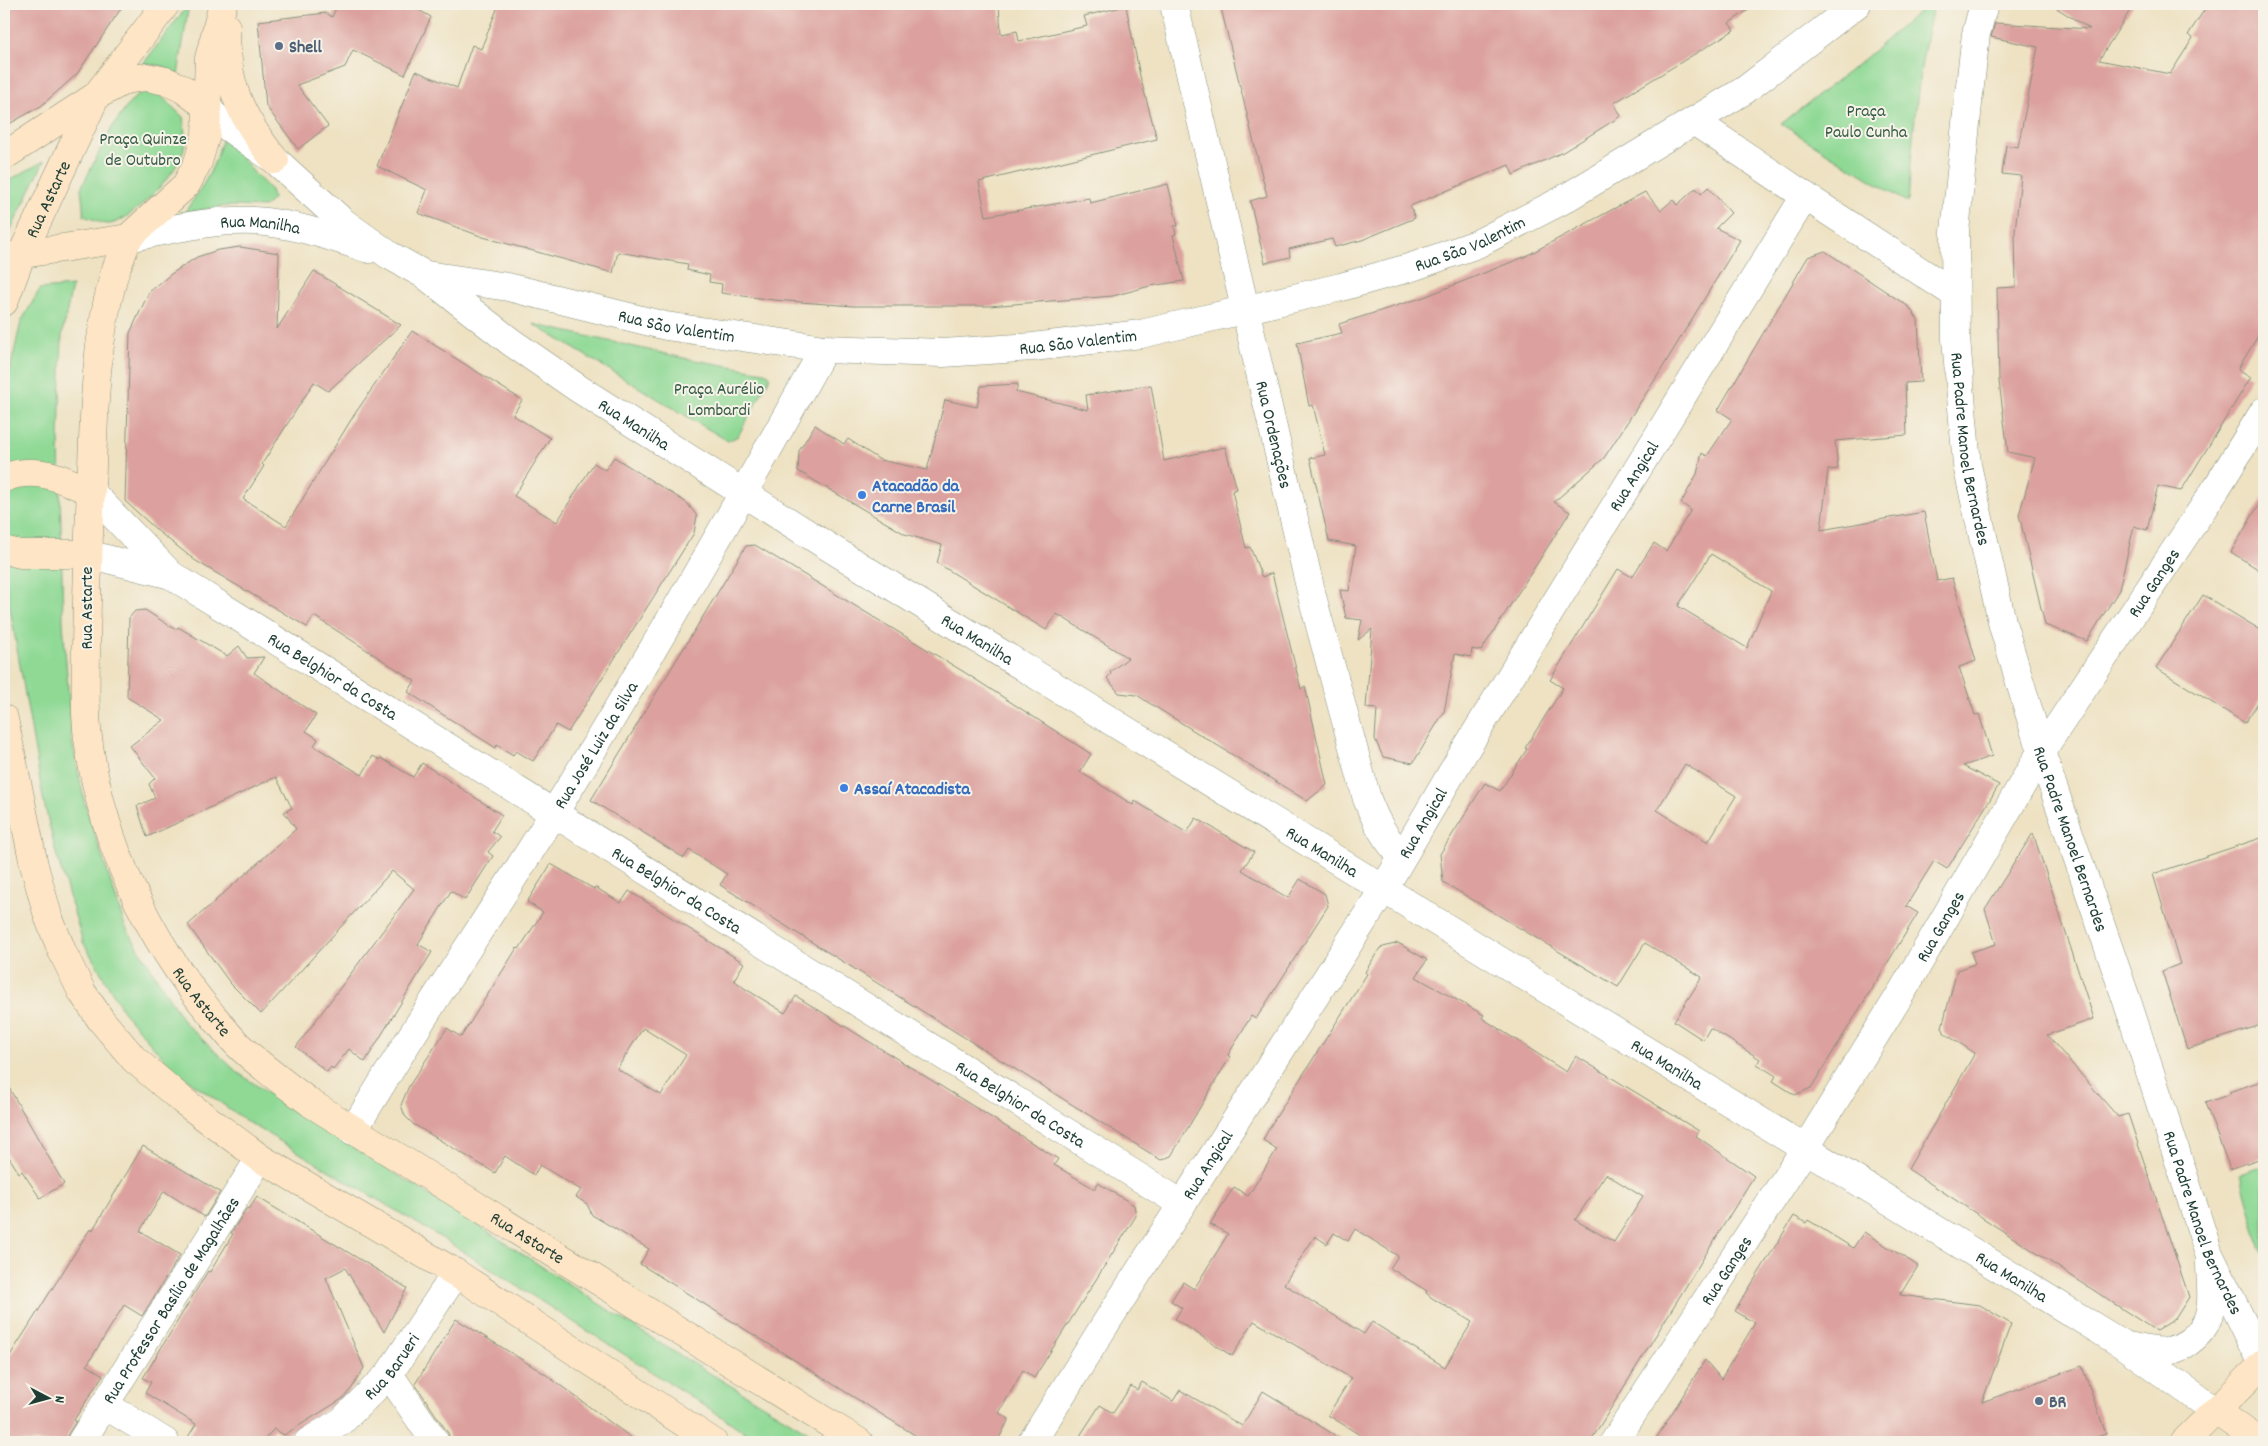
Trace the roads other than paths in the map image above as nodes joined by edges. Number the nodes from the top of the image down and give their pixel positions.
1 (166, 4) edge
2 (224, 4) edge
3 (1174, 4) edge
4 (1857, 4) edge
5 (1984, 4) edge
6 (96, 96) junction
7 (206, 106) junction
8 (1694, 121) junction
9 (4, 156) edge
10 (275, 160) junction
11 (1805, 196) junction
12 (128, 238) junction
13 (389, 254) junction
14 (12, 256) edge
15 (425, 275) junction
16 (1956, 294) junction
17 (4, 302) edge
18 (1245, 309) junction
19 (824, 349) junction
20 (2264, 411) edge
21 (4, 478) edge
22 (91, 492) junction
23 (742, 493) junction
24 (4, 550) edge
25 (87, 554) junction
26 (171, 575) junction
27 (4, 719) edge
28 (2040, 752) junction
29 (554, 813) junction
30 (1402, 856) junction
31 (1383, 890) junction
32 (354, 1131) junction
33 (1805, 1149) junction
34 (260, 1158) junction
35 (1182, 1204) junction
36 (2209, 1254) junction
37 (456, 1273) junction
38 (2122, 1344) junction
39 (2264, 1364) edge
40 (389, 1374) junction
41 (105, 1405) junction
42 (2216, 1411) junction
43 (81, 1442) edge
44 (165, 1442) edge
45 (308, 1442) edge
46 (435, 1442) edge
47 (713, 1442) edge
48 (859, 1442) edge
49 (1032, 1442) edge
50 (1614, 1442) edge
51 (2184, 1442) edge
52 (2260, 1442) edge

1 - 6 main road
2 - 7 main road
2 - 10 main road
3 - 18 street, Rua Ordenações
4 - 8 street
5 - 16 street
6 - 7 main road
6 - 9 main road
6 - 14 main road, Rua Astarte
7 - 10 street, Rua Manilha
7 - 12 main road
8 - 11 street
8 - 18 street, Rua São Valentim
10 - 13 street, Rua Manilha
11 - 16 street
11 - 30 street, Rua Angical
12 - 13 street, Rua Manilha
12 - 14 main road
12 - 22 main road, Rua Astarte
13 - 15 street, Rua Manilha
14 - 17 main road, Rua Astarte
15 - 19 street, Rua São Valentim
15 - 23 street, Rua Manilha
16 - 28 street, Rua Padre Manoel Bernardes
18 - 19 street, Rua São Valentim
18 - 30 street, Rua Ordenações
19 - 23 street, Rua José Luiz da Silva
20 - 28 street, Rua Ganges
21 - 22 main road
22 - 25 main road, Rua Astarte
22 - 26 street, Rua Belghior da Costa
23 - 29 street, Rua José Luiz da Silva
23 - 31 street, Rua Manilha
24 - 25 main road
25 - 26 street, Rua Belghior da Costa
25 - 32 main road, Rua Astarte
26 - 29 street, Rua Belghior da Costa
27 - 34 main road
28 - 33 street, Rua Ganges
28 - 36 street, Rua Padre Manoel Bernardes
29 - 32 street, Rua José Luiz da Silva
29 - 35 street, Rua Belghior da Costa
30 - 31 street, Rua Angical
31 - 33 street, Rua Manilha
31 - 35 street, Rua Angical
32 - 48 main road, Rua Astarte
33 - 38 street, Rua Manilha
33 - 50 street, Rua Ganges
34 - 37 main road
34 - 41 street, Rua Professor Basílio de Magalhães
35 - 49 street, Rua Angical
36 - 38 street
36 - 39 street, Rua Padre Manoel Bernardes
37 - 40 street, Rua Barueri
37 - 47 main road
38 - 42 street, Rua Manilha
39 - 42 main road
40 - 45 street, Rua Barueri
40 - 46 street
41 - 43 street, Rua Professor Basílio de Magalhães
41 - 44 street
42 - 51 main road
42 - 52 main road, Rua Manilha

